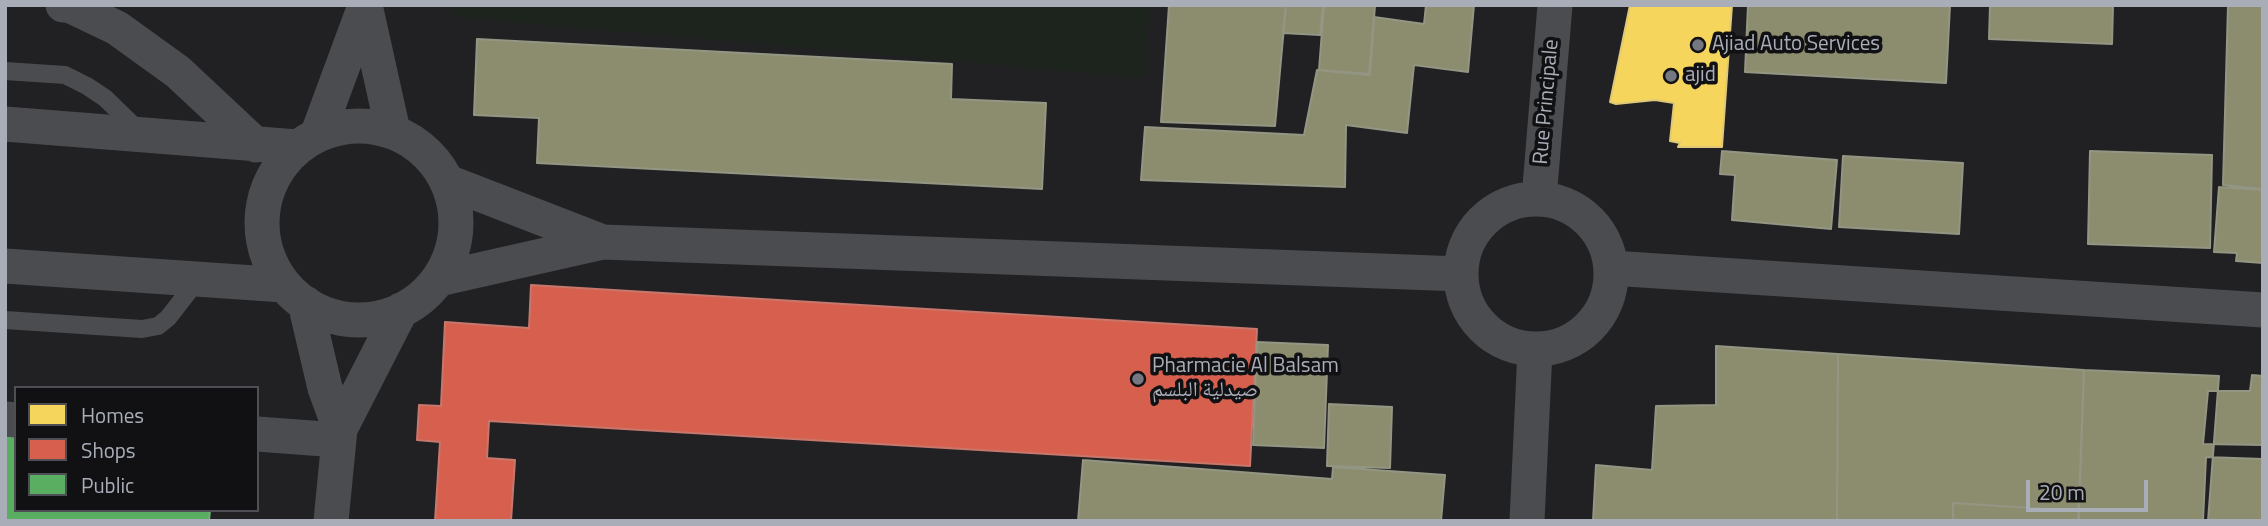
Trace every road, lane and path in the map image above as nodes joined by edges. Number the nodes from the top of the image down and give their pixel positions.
1 (63, 5) edge
2 (1555, 5) edge
3 (365, 6) edge
4 (5, 71) edge
5 (5, 124) edge
6 (393, 131) junction
7 (144, 136) junction
8 (308, 140) junction
9 (256, 145) junction
10 (448, 182) junction
11 (1539, 199) junction
12 (604, 242) junction
13 (5, 265) edge
14 (1611, 268) junction
15 (1461, 274) junction
16 (199, 278) junction
17 (439, 279) junction
18 (295, 294) junction
19 (401, 310) junction
20 (2263, 310) edge
21 (5, 320) edge
22 (1535, 350) junction
23 (259, 435) edge
24 (339, 435) junction
25 (331, 521) edge
26 (1527, 521) edge

1 - 9 street
2 - 11 street, Rue Principale
3 - 6 street
3 - 8 street
4 - 7 lane
5 - 7 street
6 - 8 street
6 - 10 street
7 - 9 street
8 - 9 street
8 - 18 street
10 - 12 street
10 - 17 street
11 - 14 street
11 - 15 street
12 - 15 street
12 - 17 street
13 - 16 street
14 - 20 street
14 - 22 street
15 - 22 street
16 - 18 street
16 - 21 lane
17 - 19 street
18 - 19 street
18 - 24 street
19 - 24 street
22 - 26 street
23 - 24 street
24 - 25 street

